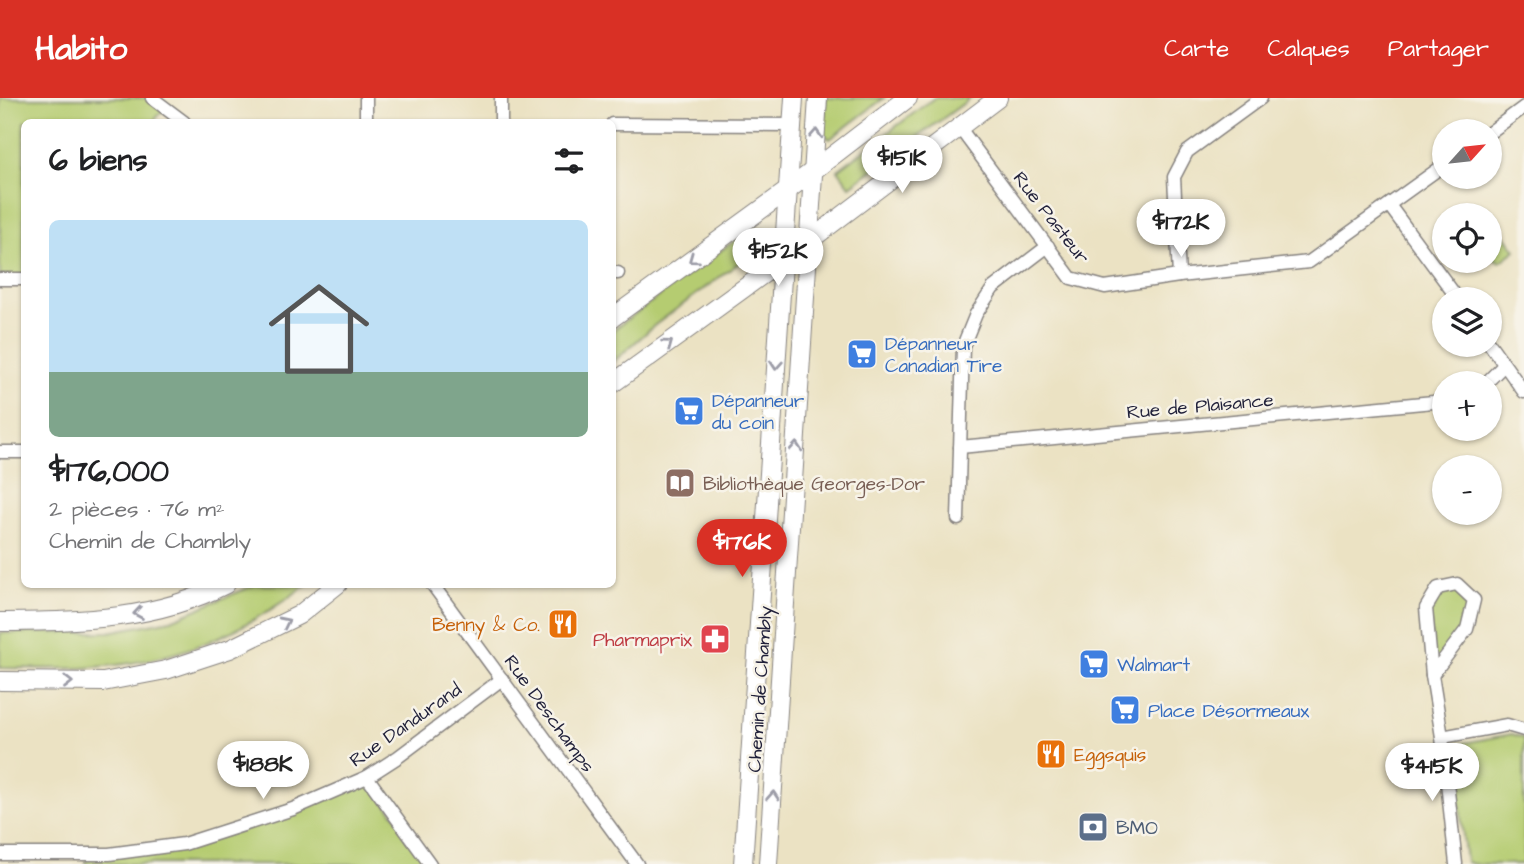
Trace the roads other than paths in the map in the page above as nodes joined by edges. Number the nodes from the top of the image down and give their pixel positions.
1 (366, 98) edge
2 (501, 98) edge
3 (794, 98) edge
4 (818, 98) edge
5 (908, 98) edge
6 (998, 98) edge
7 (1261, 98) edge
8 (157, 99) edge
9 (1524, 107) edge
10 (180, 119) edge
11 (366, 119) edge
12 (501, 119) edge
13 (1502, 123) edge
14 (616, 124) edge
15 (792, 125) junction
16 (958, 127) junction
17 (814, 169) junction
18 (1432, 174) edge
19 (788, 190) junction
20 (1389, 205) junction
21 (810, 241) junction
22 (1048, 246) junction
23 (783, 260) junction
24 (1179, 276) junction
25 (0, 279) edge
26 (21, 279) edge
27 (749, 285) junction
28 (1449, 287) edge
29 (781, 297) junction
30 (616, 315) edge
31 (1499, 357) edge
32 (1504, 365) junction
33 (1498, 371) edge
34 (616, 381) edge
35 (1524, 392) edge
36 (1432, 402) edge
37 (960, 447) junction
38 (21, 452) edge
39 (0, 453) edge
40 (958, 519) dead end
41 (219, 588) edge
42 (333, 588) edge
43 (435, 588) edge
44 (0, 622) edge
45 (1432, 675) junction
46 (502, 679) junction
47 (0, 681) edge
48 (1524, 730) edge
49 (1441, 737) junction
50 (367, 777) junction
51 (0, 854) edge
52 (86, 859) edge
53 (430, 864) edge
54 (637, 864) edge
55 (743, 864) edge
56 (768, 864) edge
57 (1456, 864) edge

1 - 11 street
2 - 12 street
3 - 15 main road, Chemin de Chambly
17 -> 4 main road, Chemin de Chambly
5 - 17 main road
6 - 16 main road
7 - 24 street
8 - 10 street
9 - 13 street
14 - 15 street
15 - 19 main road, Chemin de Chambly
16 - 21 main road
16 - 22 street, Rue Pasteur
17 - 19 main road
17 - 21 main road, Chemin de Chambly
18 - 20 street, Rue Pasteur
19 - 23 main road, Chemin de Chambly
19 -> 30 main road
20 - 24 street, Rue Pasteur
20 - 28 street
21 - 23 main road
56 -> 21 main road, Chemin de Chambly
22 - 24 street, Rue Pasteur
22 - 37 street
23 - 27 main road
23 - 29 main road, Chemin de Chambly
25 - 26 street
27 - 29 main road
34 -> 27 main road
29 -> 55 main road, Chemin de Chambly
31 - 32 street
32 - 33 street
32 - 35 street
36 - 37 street, Rue de Plaisance
37 - 40 street
38 - 39 street
41 -> 44 main road
47 -> 42 main road
43 - 46 street, Rue Deschamps
45 - 45 street
45 - 49 street
46 - 50 street, Rue Dandurand
46 - 54 street, Rue Deschamps
48 - 49 street
49 - 57 street
50 - 52 street, Rue Dandurand
50 - 53 street
51 - 52 street, Rue Dandurand

